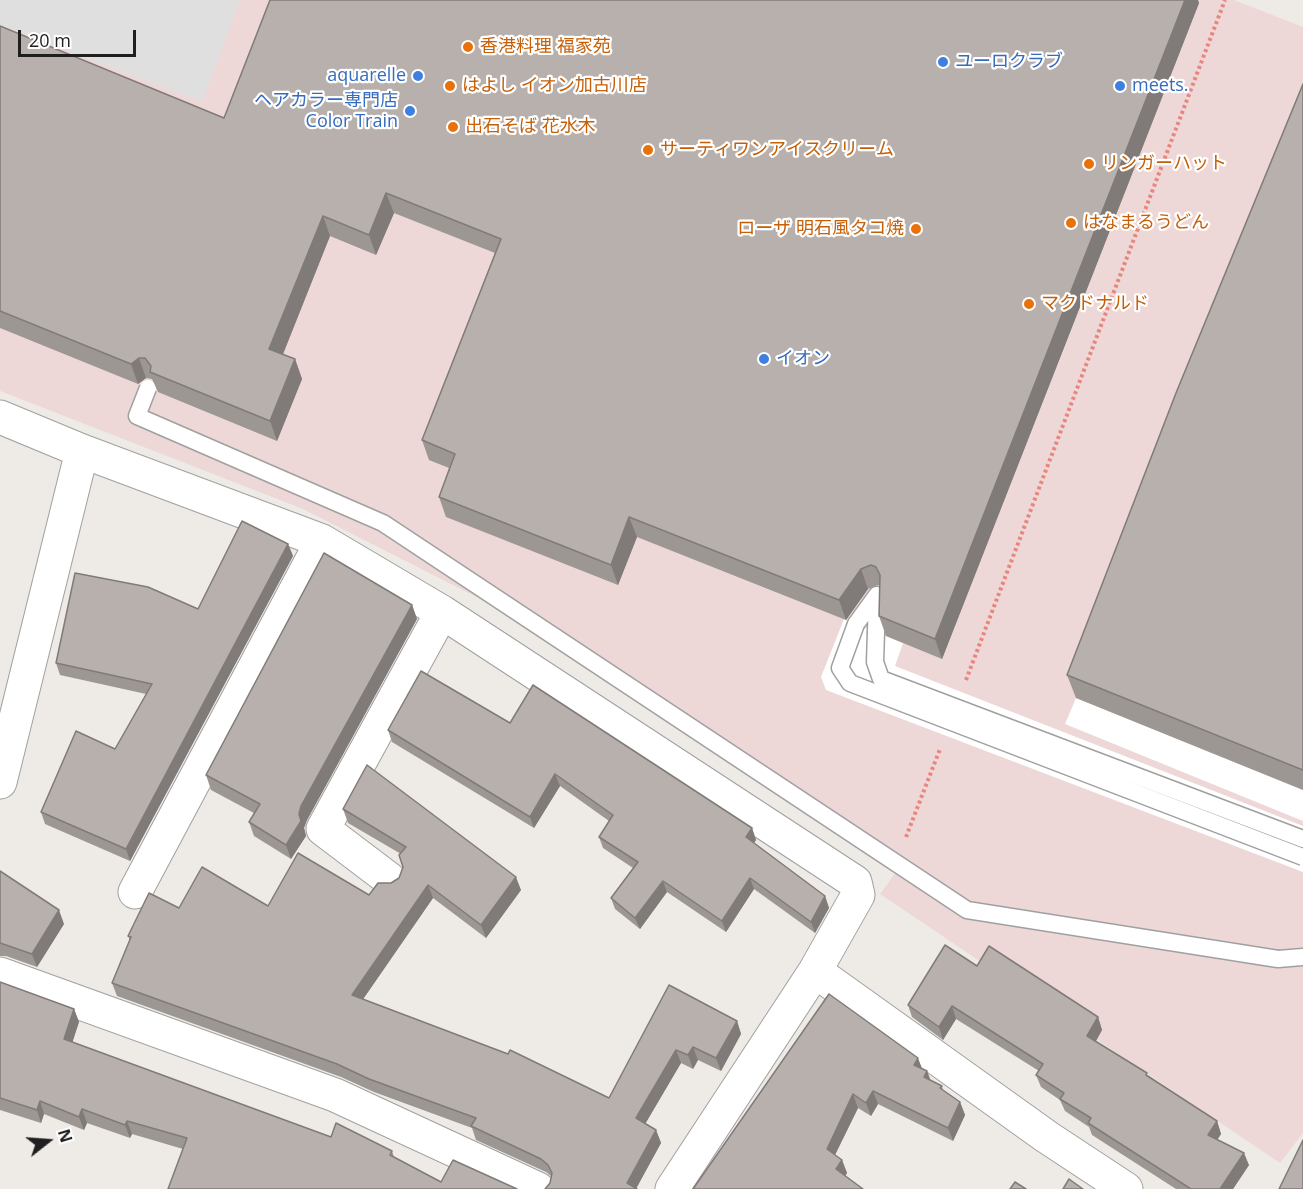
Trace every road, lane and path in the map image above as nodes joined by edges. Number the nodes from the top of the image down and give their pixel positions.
1 (1225, 0) edge
2 (148, 388) edge
3 (0, 417) edge
4 (82, 451) junction
5 (322, 541) junction
6 (442, 612) junction
7 (964, 687) dead end
8 (943, 742) dead end
9 (0, 782) edge
10 (1303, 839) edge
11 (905, 842) dead end
12 (1303, 857) edge
13 (389, 879) dead end
14 (135, 892) dead end
15 (1303, 957) edge
16 (816, 971) junction
17 (0, 974) edge
18 (538, 1189) edge
19 (672, 1189) edge
20 (1126, 1189) edge

1 - 7 path
2 - 15 lane, bridge
3 - 4 street
4 - 5 street
4 - 9 street
5 - 6 street
5 - 14 street
6 - 13 street
6 - 16 street
8 - 11 path
10 - 12 lane, bridge
16 - 19 street
16 - 20 street
17 - 18 street

